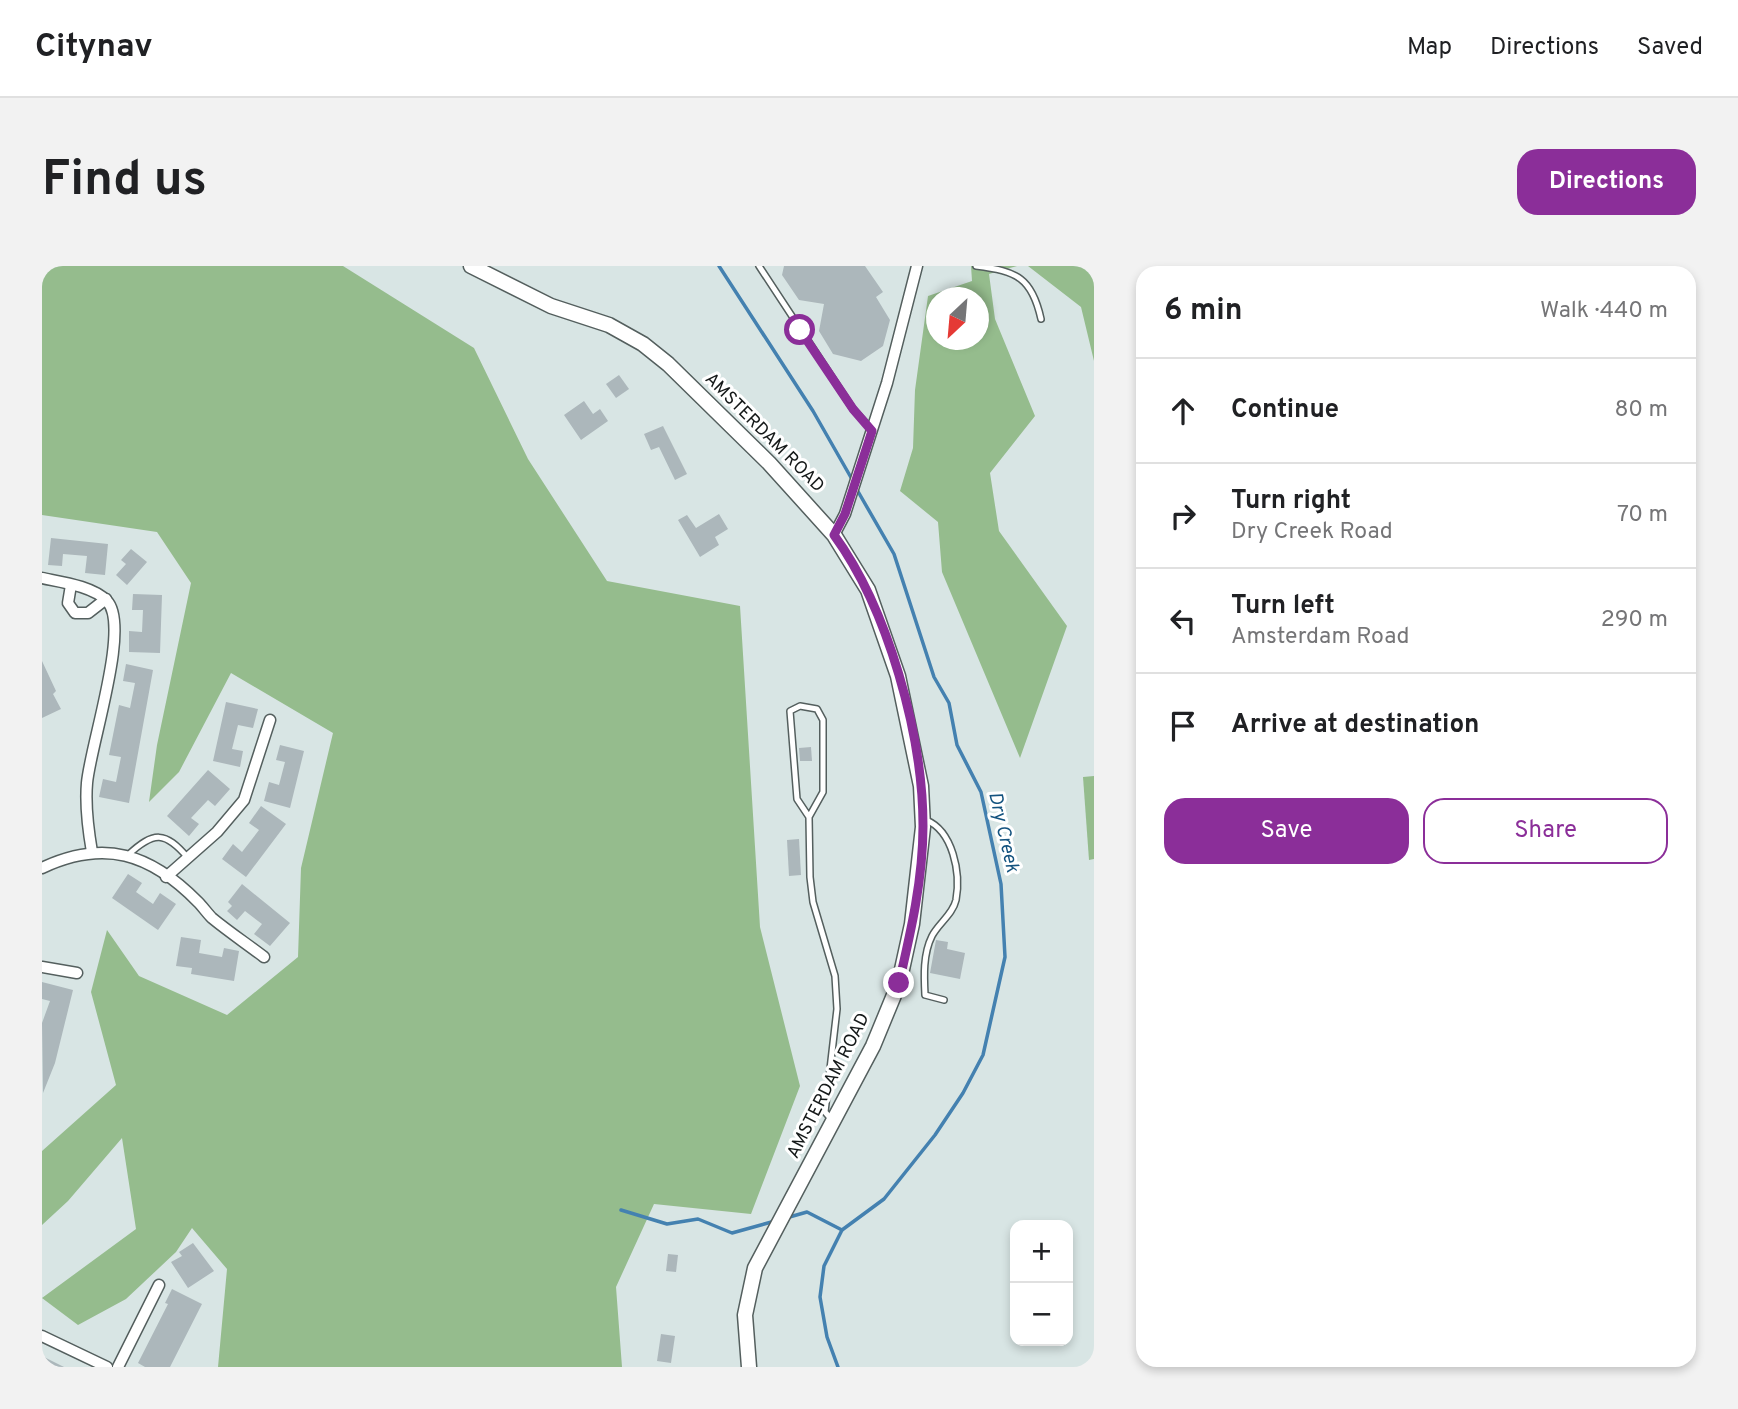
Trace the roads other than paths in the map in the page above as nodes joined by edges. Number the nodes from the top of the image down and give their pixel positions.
1 (471, 266) edge
2 (759, 266) edge
3 (917, 266) edge
4 (976, 266) edge
5 (1041, 319) dead end
6 (872, 431) junction
7 (834, 535) junction
8 (42, 578) edge
9 (71, 585) junction
10 (106, 599) junction
11 (270, 720) dead end
12 (809, 817) junction
13 (923, 819) junction
14 (92, 852) junction
15 (128, 855) junction
16 (187, 858) junction
17 (42, 868) edge
18 (166, 877) junction
19 (264, 957) dead end
20 (42, 967) edge
21 (77, 973) dead end
22 (944, 1000) dead end
23 (834, 1122) junction
24 (159, 1285) dead end
25 (42, 1336) edge
26 (107, 1367) edge
27 (118, 1367) edge
28 (749, 1367) edge

1 - 7 main road, AMSTERDAM ROAD
2 - 6 lane
3 - 6 street
4 - 5 lane
6 - 7 street
7 - 13 main road, AMSTERDAM ROAD
8 - 9 street
9 - 10 street
9 - 10 street
10 - 14 street
11 - 16 street
12 - 12 lane
12 - 23 lane
13 - 22 lane
13 - 23 main road, AMSTERDAM ROAD
14 - 15 street
14 - 17 street
15 - 16 lane
15 - 18 street
16 - 18 street
18 - 19 street
20 - 21 street
23 - 28 main road, AMSTERDAM ROAD
24 - 27 street
25 - 26 street

